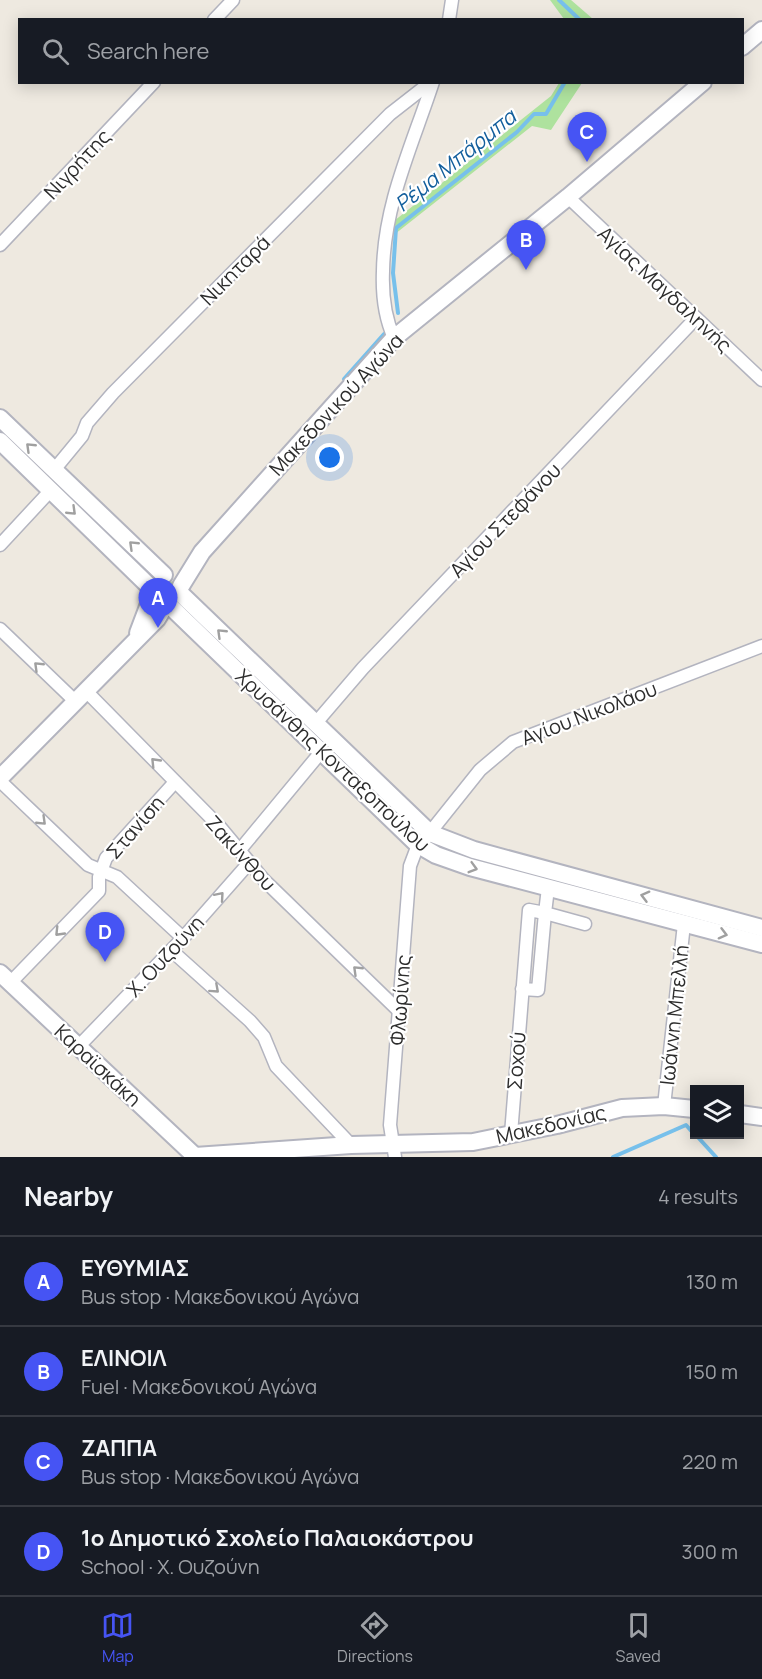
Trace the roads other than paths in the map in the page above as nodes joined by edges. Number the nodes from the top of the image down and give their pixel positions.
1 (233, 0) edge
2 (452, 0) edge
3 (216, 18) edge
4 (449, 18) edge
5 (762, 30) edge
6 (744, 45) edge
7 (152, 84) edge
8 (429, 84) edge
9 (431, 84) edge
10 (701, 84) edge
11 (568, 197) junction
12 (0, 245) edge
13 (696, 318) junction
14 (394, 338) junction
15 (762, 380) edge
16 (0, 418) edge
17 (0, 441) edge
18 (54, 470) junction
19 (51, 490) junction
20 (0, 545) edge
21 (202, 552) junction
22 (166, 575) junction
23 (181, 590) junction
24 (159, 599) junction
25 (0, 629) edge
26 (762, 646) edge
27 (81, 697) junction
28 (315, 724) junction
29 (321, 752) junction
30 (0, 779) edge
31 (175, 782) junction
32 (425, 839) junction
33 (239, 851) junction
34 (249, 863) junction
35 (101, 870) junction
36 (548, 888) junction
37 (545, 913) junction
38 (585, 924) dead end
39 (684, 924) junction
40 (762, 928) edge
41 (183, 938) junction
42 (762, 944) edge
43 (171, 951) junction
44 (3, 975) edge
45 (399, 1011) junction
46 (79, 1046) junction
47 (664, 1106) junction
48 (690, 1109) edge
49 (744, 1114) edge
50 (762, 1116) edge
51 (511, 1134) junction
52 (351, 1145) junction
53 (395, 1151) edge
54 (194, 1157) edge

1 - 3 street
2 - 4 street
5 - 6 street
7 - 12 street, Νιγρήτης
8 - 18 street, Νικηταρά
9 - 14 street
10 - 11 street, Μακεδονικού Αγώνα
11 - 13 street, Αγίας Μαγδαληνής
11 - 14 street, Μακεδονικού Αγώνα
13 - 15 street, Αγίας Μαγδαληνής
13 - 28 street, Αγίου Στεφάνου
14 - 21 street, Μακεδονικού Αγώνα
18 -> 16 street
17 - 19 street, Χρυσάνθης Κονταξοπούλου
22 -> 18 street
19 - 20 street
19 -> 24 street, Χρυσάνθης Κονταξοπούλου
21 - 22 street
21 - 23 street
22 - 23 street
22 - 24 street
23 - 24 street
28 -> 23 street, Χρυσάνθης Κονταξοπούλου
24 - 27 street
24 - 29 street, Χρυσάνθης Κονταξοπούλου
27 -> 25 street, Ζακύνθου
26 - 32 street, Αγίου Νικολάου
27 - 30 street
31 -> 27 street, Ζακύνθου
28 - 32 street, Χρυσάνθης Κονταξοπούλου
29 - 32 street, Χρυσάνθης Κονταξοπούλου
29 - 33 street
30 -> 35 street
31 - 33 street, Ζακύνθου
31 - 35 street, Στανίση
32 -> 36 street, Χρυσάνθης Κονταξοπούλου
40 -> 32 street, Χρυσάνθης Κονταξοπούλου
32 - 45 street, Φλωρίνης
33 - 34 street, Ζακύνθου
41 -> 34 street, Χ. Ουζούνη
45 -> 34 street, Ζακύνθου
35 - 41 street
35 -> 44 street, Στανίση
36 - 37 street
36 - 39 street, Χρυσάνθης Κονταξοπούλου
37 - 38 street
37 - 51 street, Σοχού
39 -> 42 street, Χρυσάνθης Κονταξοπούλου
39 - 47 street, Ιωάννη Μπελλή
41 - 43 street, Χ. Ουζούνη
43 - 46 street, Χ. Ουζούνη
43 -> 52 street
44 - 46 street, Καραϊσκάκη
45 - 53 street, Φλωρίνης
46 - 54 street, Καραϊσκάκη
47 - 48 street, Μακεδονίας
47 - 51 street, Μακεδονίας
49 - 50 street
51 - 53 street, Μακεδονίας
52 - 53 street, Μακεδονίας
52 - 54 street, Μακεδονίας

